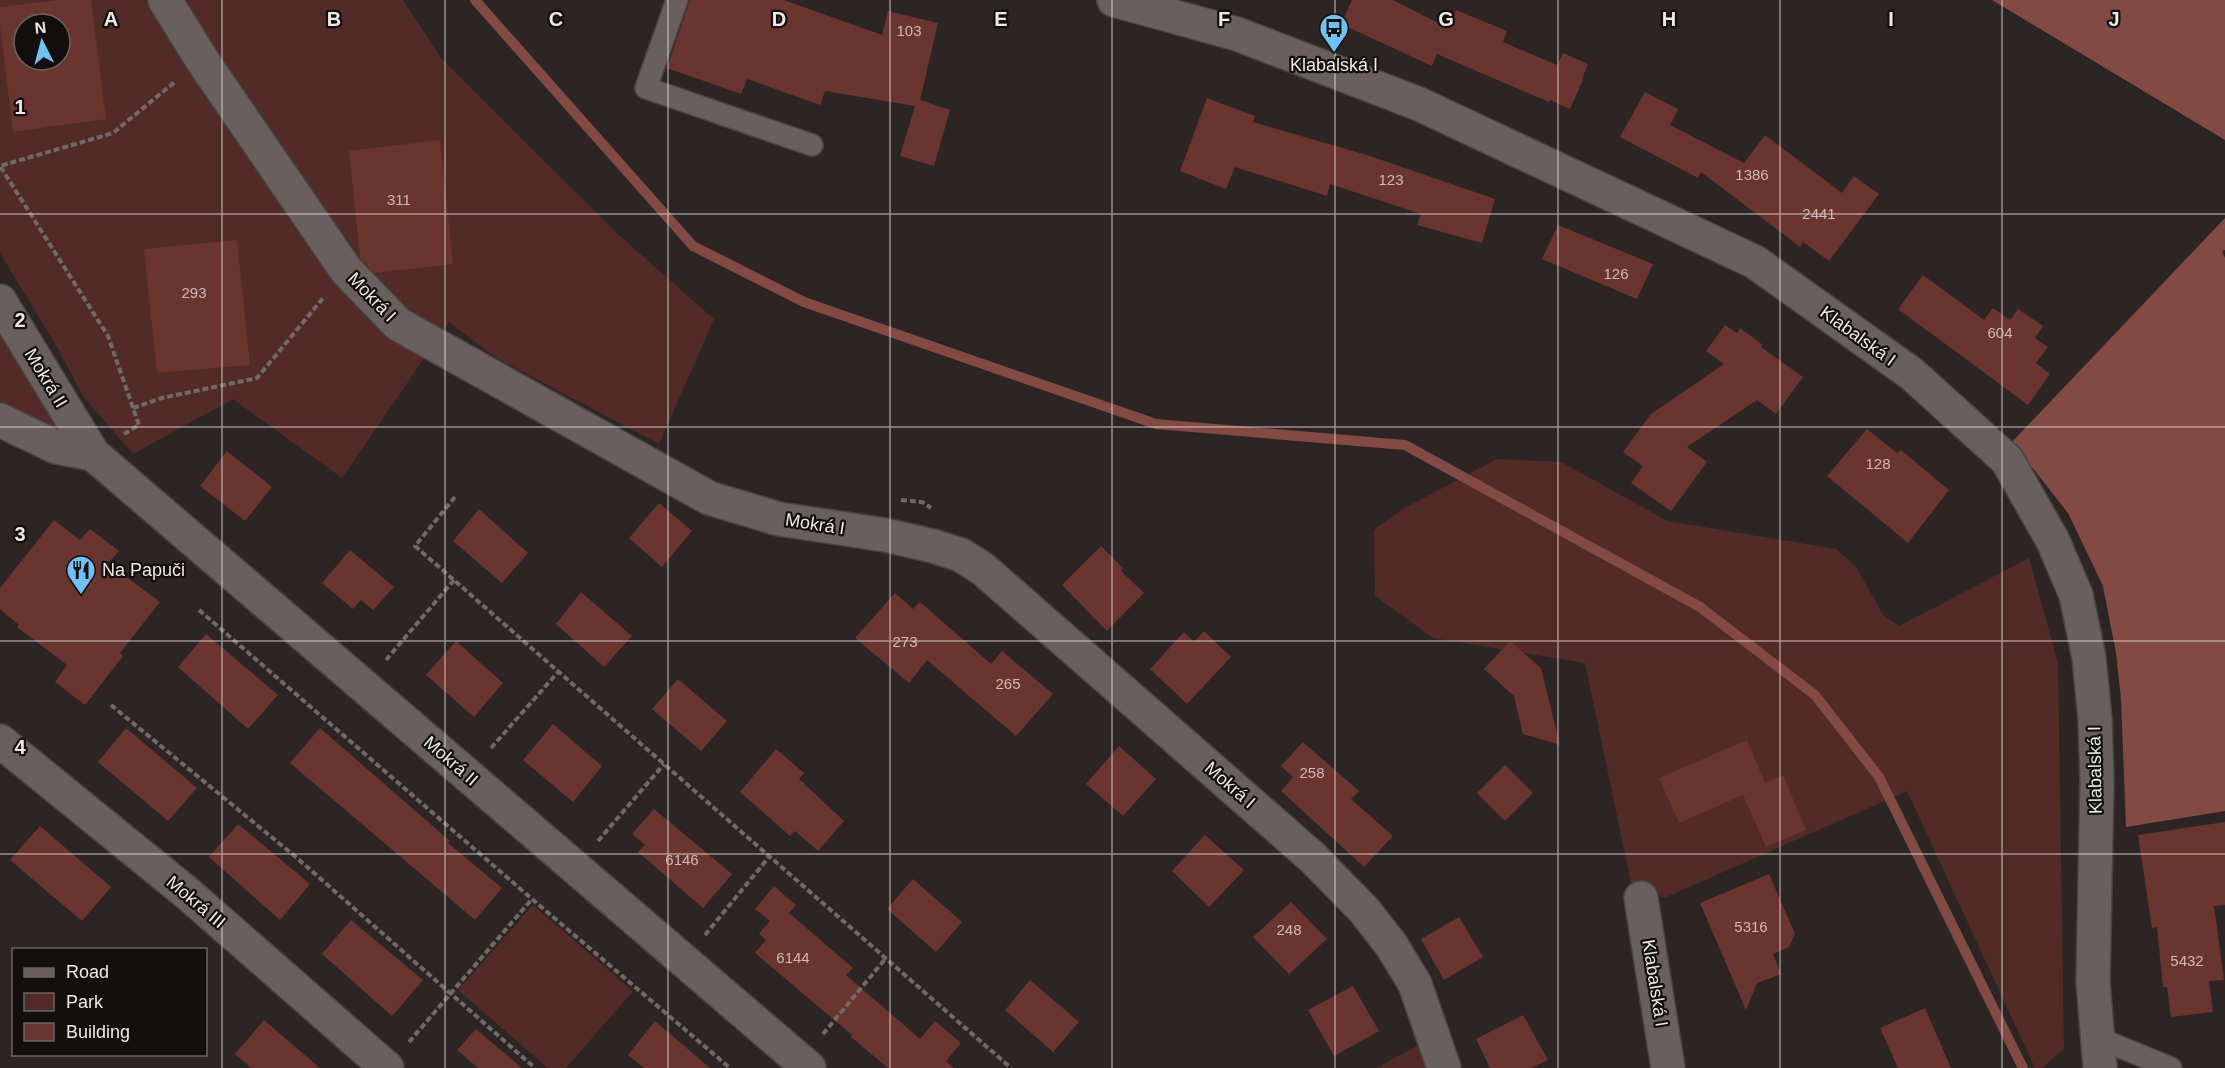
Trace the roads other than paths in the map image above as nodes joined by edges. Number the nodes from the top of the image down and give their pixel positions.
1 (165, 0) edge
2 (677, 0) edge
3 (1114, 0) edge
4 (812, 145) dead end
5 (0, 301) edge
6 (0, 420) edge
7 (93, 454) junction
8 (0, 741) edge
9 (1641, 898) dead end
10 (2099, 1053) edge
11 (396, 1057) edge
12 (809, 1068) edge
13 (1444, 1068) edge
14 (1668, 1068) edge
15 (2171, 1068) edge

1 - 13 street, Mokrá I
2 - 4 lane
3 - 10 street, Klabalská I
5 - 7 street, Mokrá II
6 - 7 street, Mokrá II
7 - 12 street, Mokrá II
8 - 11 street, Mokrá III
9 - 14 street, Klabalská I
10 - 15 lane

